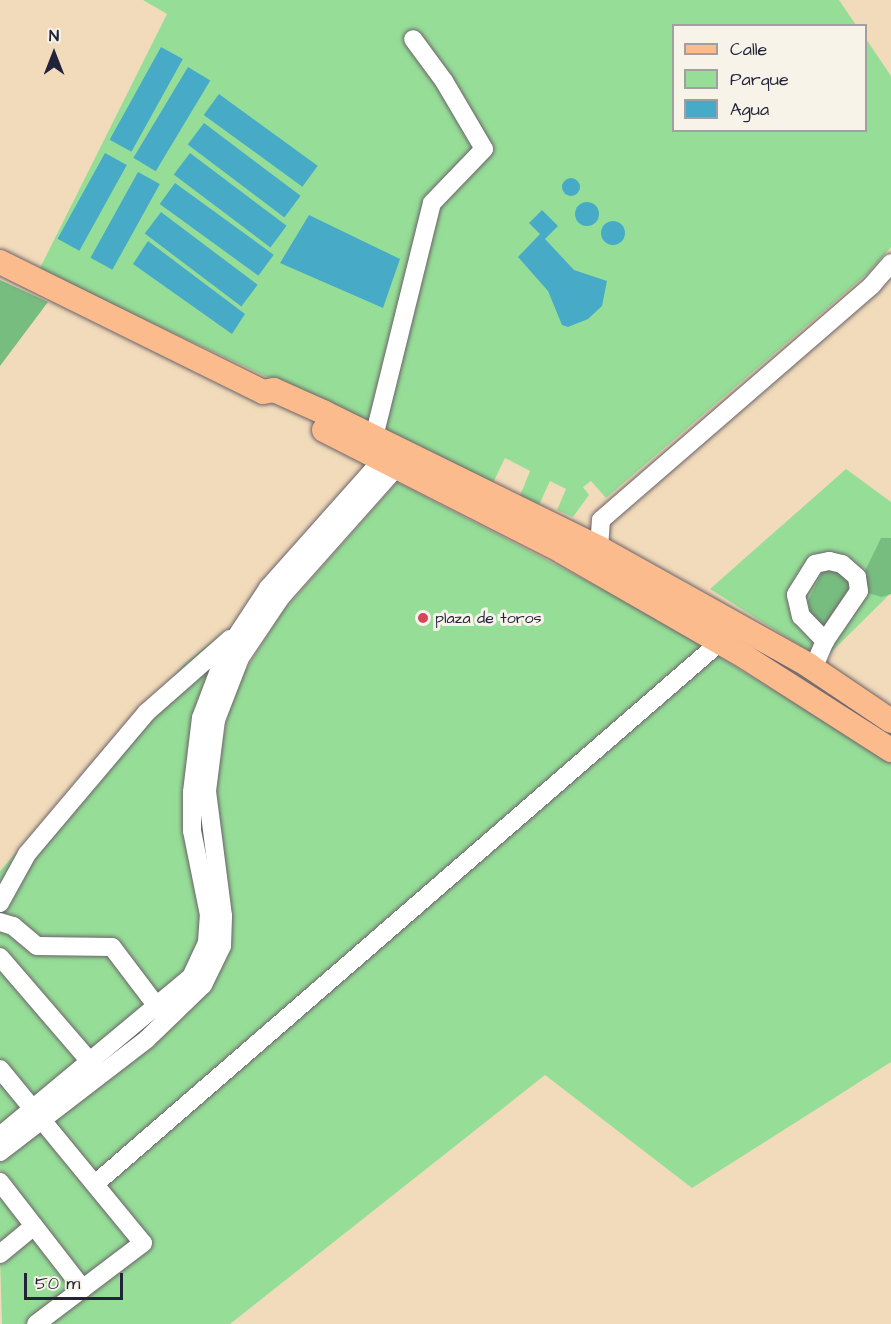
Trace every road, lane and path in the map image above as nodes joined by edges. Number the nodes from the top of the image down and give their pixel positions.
1 (413, 39) dead end
2 (0, 262) edge
3 (891, 263) edge
4 (263, 392) junction
5 (374, 437) junction
6 (389, 464) junction
7 (599, 548) junction
8 (239, 632) junction
9 (825, 641) dead end
10 (720, 642) junction
11 (813, 669) junction
12 (891, 721) edge
13 (891, 750) edge
14 (0, 903) edge
15 (0, 922) edge
16 (0, 957) edge
17 (162, 1014) junction
18 (96, 1068) junction
19 (0, 1069) edge
20 (37, 1114) junction
21 (0, 1136) edge
22 (0, 1152) edge
23 (0, 1182) edge
24 (95, 1184) junction
25 (34, 1226) junction
26 (0, 1254) edge
27 (83, 1288) junction
28 (36, 1324) edge

1 - 5 street
2 - 4 main road
3 - 7 street
4 - 5 main road
4 - 6 main road
5 - 7 main road
6 - 8 street
6 - 10 main road
6 - 17 street
7 - 11 main road
8 - 14 street
8 - 17 street
9 - 11 street
10 - 13 main road
10 - 24 street
11 - 12 main road
15 - 17 street
16 - 18 street
17 - 18 street
18 - 20 street
19 - 20 street
20 - 21 street
20 - 22 street
20 - 24 street
23 - 25 street
24 - 27 street
25 - 26 street
25 - 27 street
27 - 28 street

